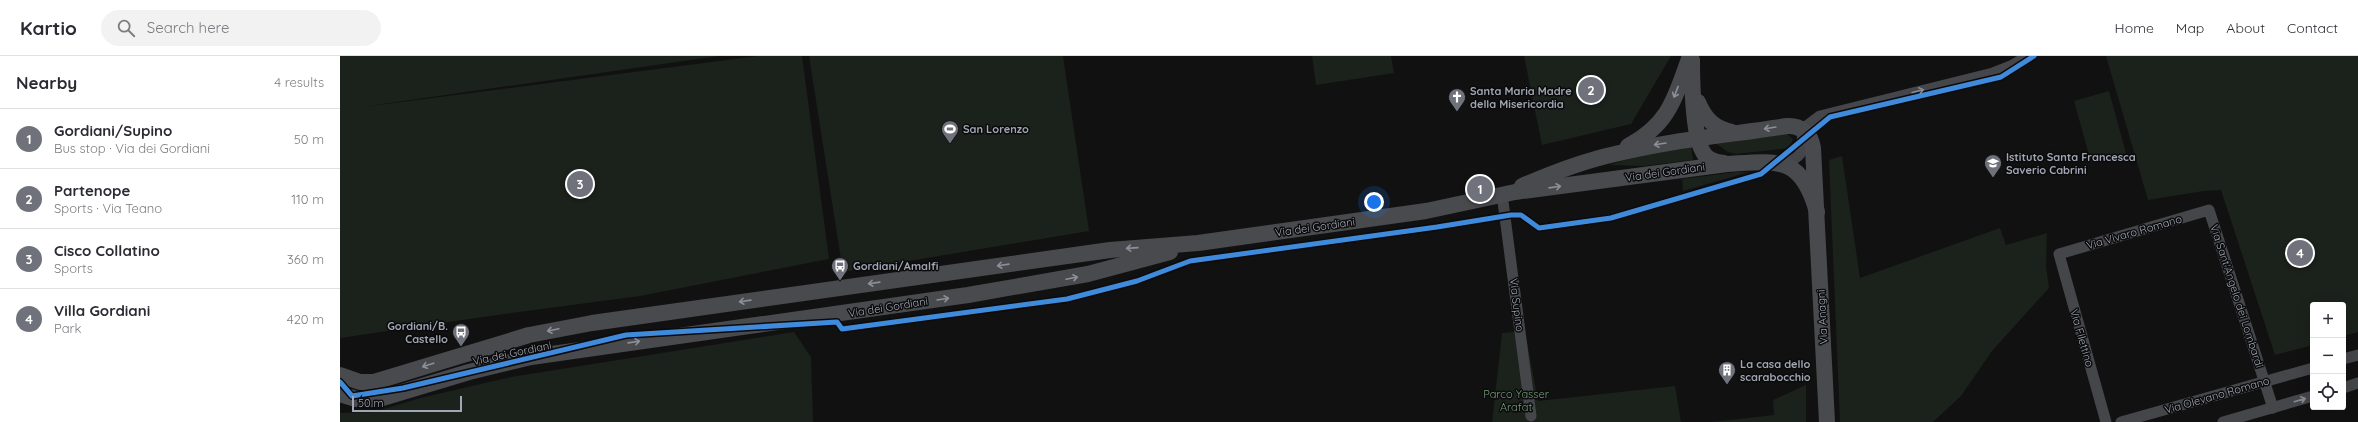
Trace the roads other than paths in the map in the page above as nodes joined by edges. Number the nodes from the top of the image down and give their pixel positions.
1 (1691, 56) edge
2 (2028, 56) edge
3 (1693, 89) junction
4 (1803, 130) junction
5 (1737, 133) junction
6 (1698, 138) junction
7 (1613, 154) junction
8 (1727, 164) junction
9 (1784, 164) junction
10 (1502, 194) junction
11 (2210, 210) joint
12 (1817, 212) junction
13 (1198, 243) junction
14 (2059, 254) joint
15 (2358, 355) edge
16 (2346, 358) edge
17 (2310, 369) edge
18 (340, 375) edge
19 (2265, 382) junction
20 (2358, 383) edge
21 (2346, 387) edge
22 (340, 394) edge
23 (2310, 397) edge
24 (2273, 408) junction
25 (1531, 416) dead end
26 (1827, 422) edge
27 (2106, 422) edge
28 (2121, 422) edge
29 (2223, 422) edge

1 - 3 street
1 -> 7 street
4 -> 2 street
3 - 5 street
3 - 6 street
4 -> 5 street, Via dei Gordiani
4 - 9 street
4 - 12 street, Via Anagni
5 - 6 street, Via dei Gordiani
6 -> 7 street, Via dei Gordiani
6 - 8 street
7 - 10 street, Via dei Gordiani
8 - 9 street, Via dei Gordiani
10 -> 8 street, Via dei Gordiani
9 - 12 street, Via Anagni
10 - 13 street, Via dei Gordiani
10 - 25 street, Via Supino
11 - 14 street, Via Vivaro Romano
11 - 19 street, Via Sant'Angelo dei Lombardi
12 - 26 street, Via Anagni
13 -> 18 street, Via dei Gordiani
22 -> 13 street, Via dei Gordiani
14 - 27 street, Via Filettino
15 - 16 street
17 - 19 street, Via Olevano Romano
19 - 24 street, Via Sant'Angelo dei Lombardi
19 - 28 street, Via Olevano Romano
20 - 21 street
24 -> 23 street
24 - 29 street

